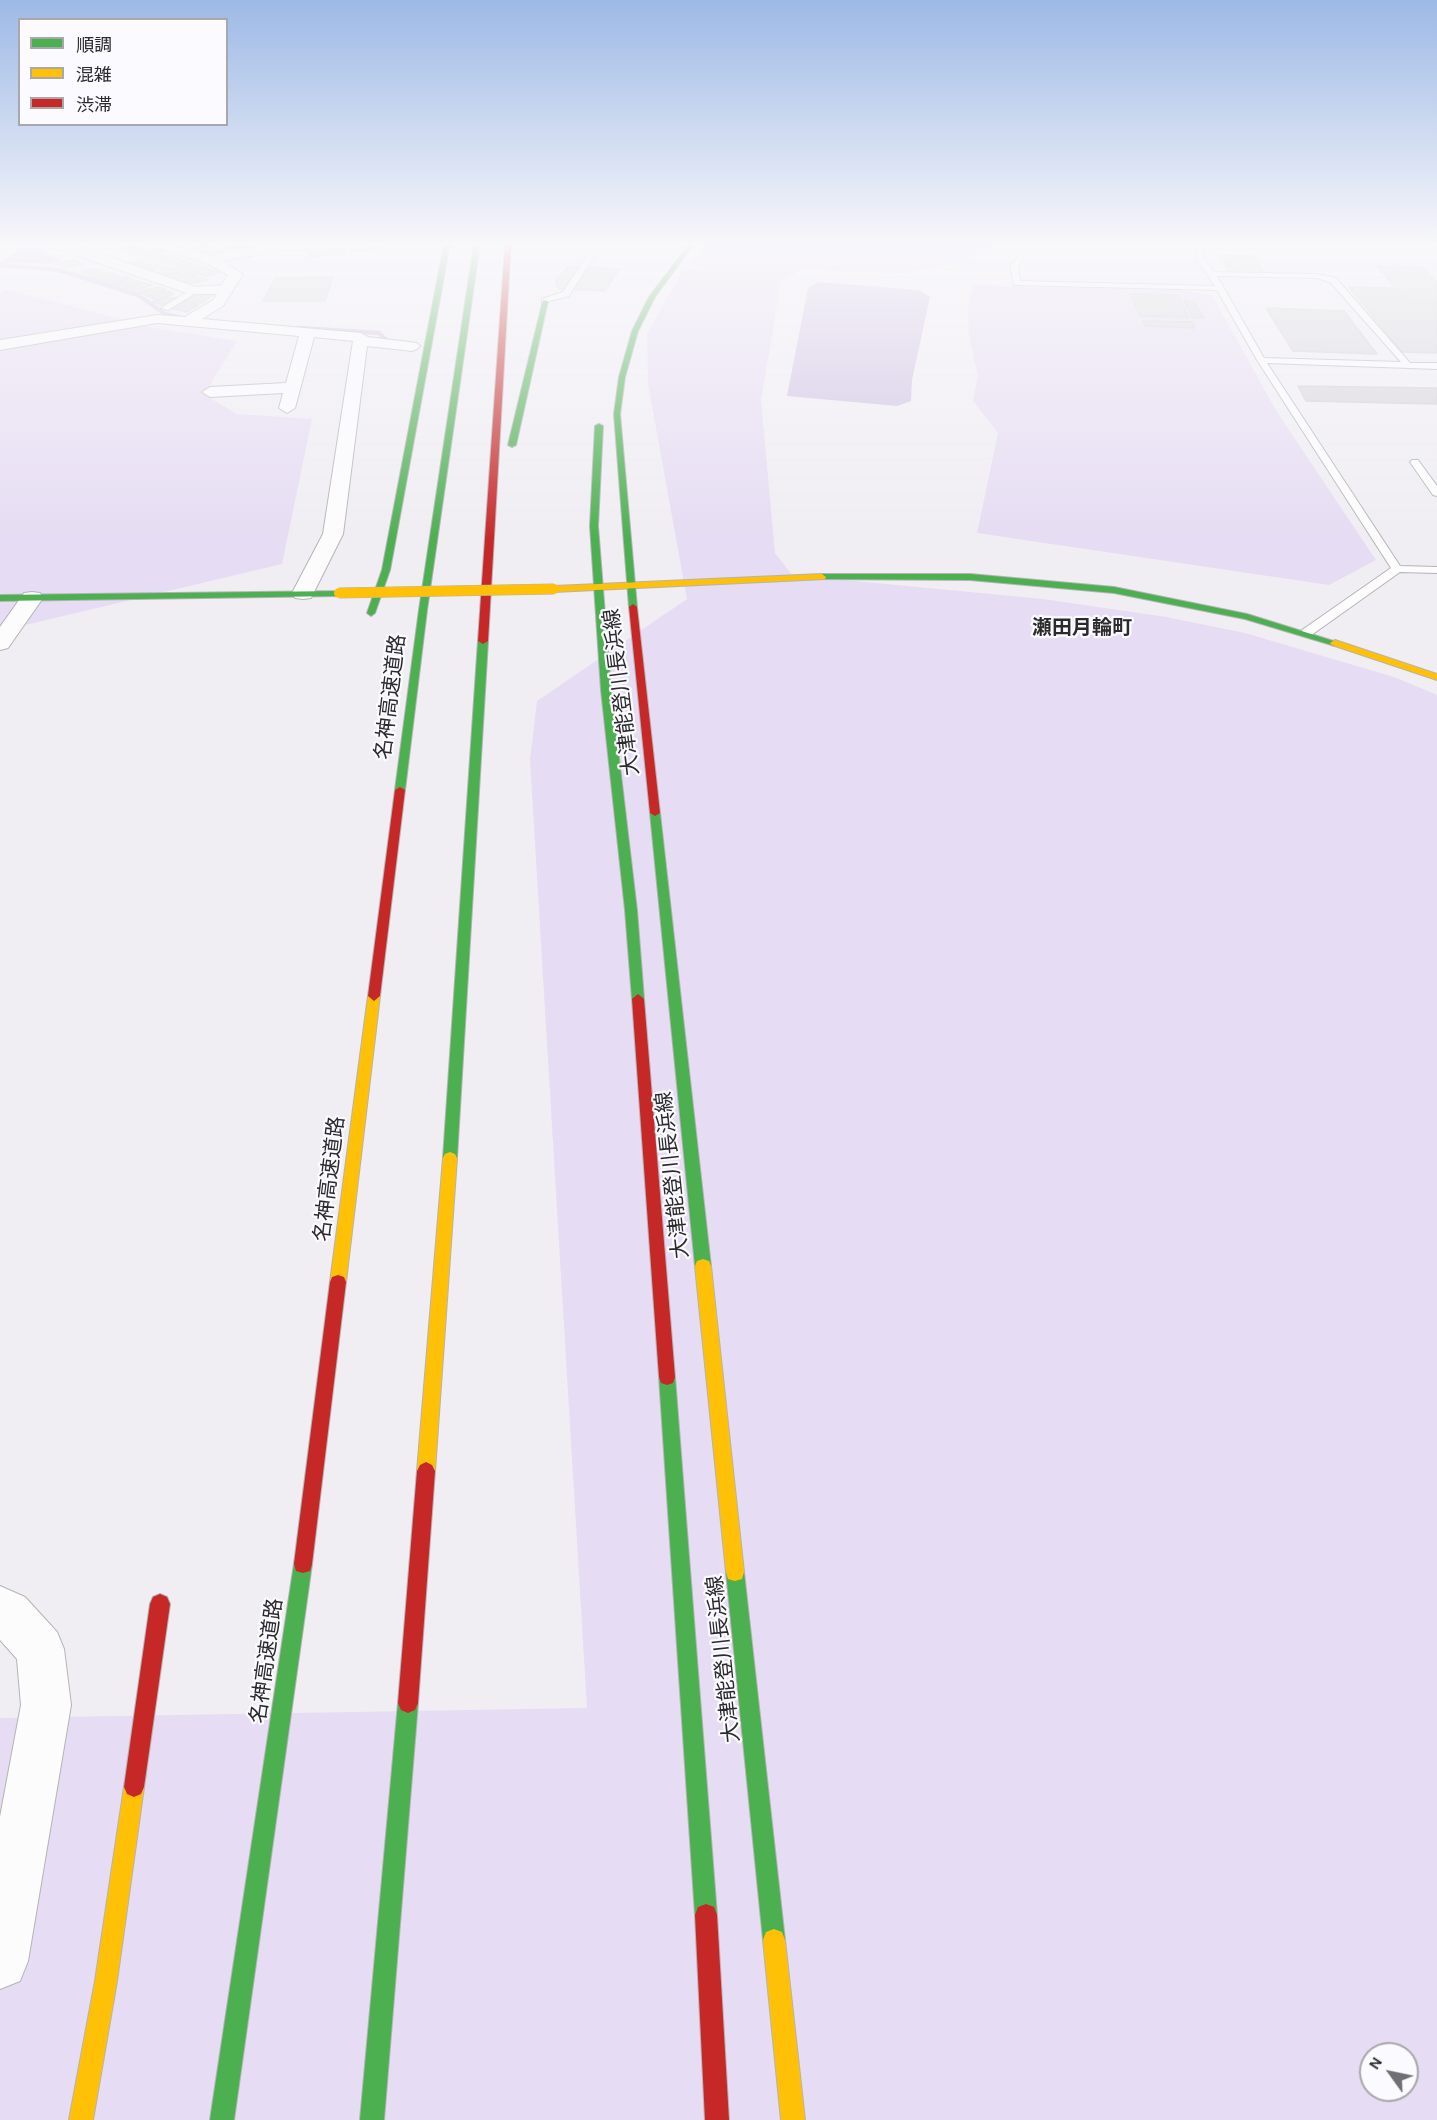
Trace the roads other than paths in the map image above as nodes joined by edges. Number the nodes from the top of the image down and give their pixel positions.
1 (305, 343) edge
2 (361, 343) edge
3 (381, 343) edge
4 (428, 343) edge
5 (462, 343) edge
6 (502, 343) edge
7 (535, 343) edge
8 (633, 343) edge
9 (1251, 343) edge
10 (1388, 343) edge
11 (412, 346) dead end
12 (1261, 360) junction
13 (1407, 364) junction
14 (1437, 366) edge
15 (293, 388) junction
16 (210, 392) dead end
17 (287, 408) dead end
18 (599, 413) dead end
19 (1415, 462) dead end
20 (1437, 493) edge
21 (492, 524) junction
22 (1397, 568) junction
23 (1437, 570) edge
24 (631, 586) junction
25 (601, 587) junction
26 (303, 593) junction
27 (0, 598) edge
28 (32, 598) junction
29 (371, 613) dead end
30 (1306, 633) junction
31 (0, 643) edge
32 (1437, 677) edge
33 (160, 1604) dead end
34 (0, 1609) edge
35 (0, 1961) edge
36 (81, 2120) edge
37 (222, 2120) edge
38 (372, 2120) edge
39 (717, 2120) edge
40 (793, 2120) edge

1 - 15 street
2 - 26 street
3 - 11 street
4 - 29 main road
5 - 37 main road, 名神高速道路
6 - 21 main road
7 - 21 main road
8 - 24 main road, 大津能登川長浜線
9 - 12 lane
10 - 13 lane
12 - 13 lane
12 - 22 lane
13 - 14 lane
15 - 16 street
15 - 17 street
18 - 25 main road, 大津能登川長浜線
19 - 20 lane
21 - 38 main road
22 - 23 lane
22 - 30 lane
24 - 25 main road
24 - 30 main road
24 - 40 main road, 大津能登川長浜線
25 - 26 main road, bridge
25 - 39 main road, 大津能登川長浜線
26 - 28 main road
27 - 28 main road
28 - 31 street
30 - 32 main road
33 - 36 main road
34 - 35 street

